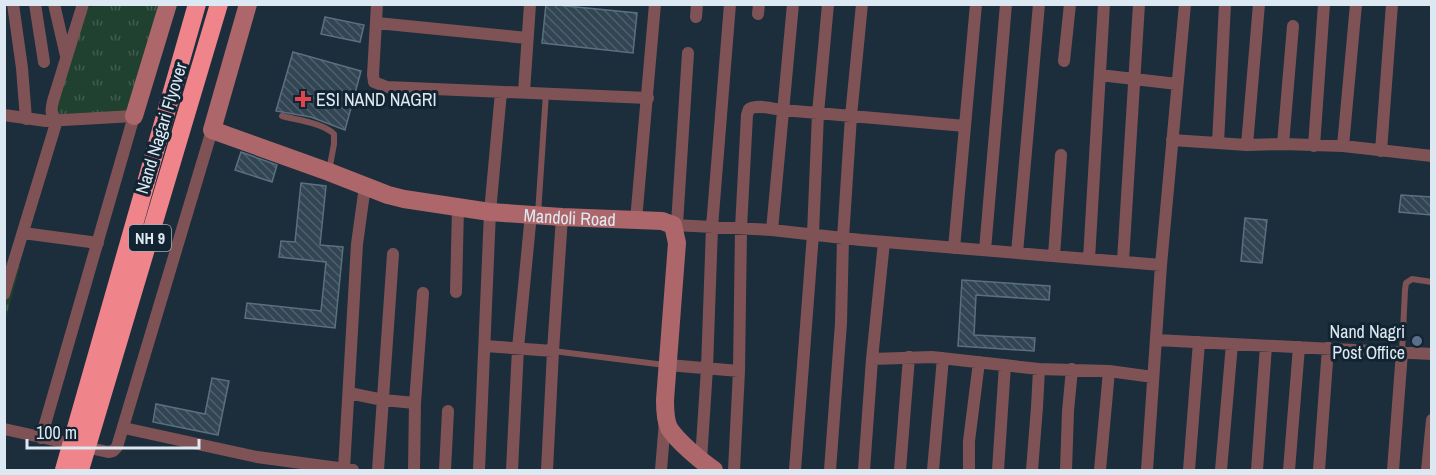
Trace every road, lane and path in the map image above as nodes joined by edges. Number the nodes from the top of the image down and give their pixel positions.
1 (13, 4) edge
2 (35, 4) edge
3 (54, 4) edge
4 (83, 4) edge
5 (197, 4) edge
6 (219, 4) edge
7 (248, 4) edge
8 (376, 4) edge
9 (530, 4) edge
10 (655, 4) edge
11 (730, 4) edge
12 (793, 4) edge
13 (828, 4) edge
14 (862, 4) edge
15 (976, 4) edge
16 (1006, 4) edge
17 (1039, 4) edge
18 (1070, 4) edge
19 (1104, 4) edge
20 (1139, 4) edge
21 (1185, 4) edge
22 (1225, 4) edge
23 (1259, 4) edge
24 (1324, 4) edge
25 (1356, 4) edge
26 (1392, 4) edge
27 (164, 7) edge
28 (376, 23) junction
29 (1293, 26) dead end
30 (527, 38) junction
31 (688, 53) dead end
32 (66, 57) junction
33 (1064, 61) dead end
34 (44, 62) dead end
35 (1100, 75) junction
36 (1134, 79) junction
37 (1177, 84) junction
38 (501, 92) junction
39 (524, 92) junction
40 (546, 93) junction
41 (648, 98) junction
42 (783, 110) junction
43 (818, 113) junction
44 (4, 115) edge
45 (282, 116) dead end
46 (851, 116) junction
47 (134, 117) junction
48 (26, 119) junction
49 (57, 120) junction
50 (965, 126) junction
51 (212, 130) junction
52 (1173, 140) junction
53 (1218, 143) junction
54 (1283, 144) junction
55 (1247, 145) junction
56 (1314, 146) junction
57 (1343, 146) junction
58 (1381, 151) junction
59 (1061, 155) dead end
60 (1431, 156) edge
61 (329, 172) junction
62 (365, 186) junction
63 (458, 208) junction
64 (490, 212) junction
65 (535, 215) junction
66 (561, 217) junction
67 (636, 220) junction
68 (675, 225) junction
69 (712, 227) junction
70 (741, 228) junction
71 (772, 230) junction
72 (23, 233) junction
73 (813, 234) junction
74 (843, 238) junction
75 (884, 242) junction
76 (98, 243) junction
77 (954, 248) junction
78 (985, 250) junction
79 (1017, 253) junction
80 (393, 254) dead end
81 (1054, 256) junction
82 (1089, 259) junction
83 (1123, 261) junction
84 (1161, 265) junction
85 (1431, 282) edge
86 (456, 292) dead end
87 (423, 293) dead end
88 (4, 294) edge
89 (1156, 340) junction
90 (1199, 342) junction
91 (1232, 344) junction
92 (485, 346) junction
93 (1266, 346) junction
94 (1299, 347) junction
95 (518, 348) junction
96 (1328, 348) junction
97 (553, 351) junction
98 (1402, 352) junction
99 (1431, 354) edge
100 (909, 357) junction
101 (943, 358) junction
102 (872, 359) junction
103 (979, 362) junction
104 (668, 365) junction
105 (1005, 365) junction
106 (707, 368) junction
107 (1038, 369) junction
108 (1072, 369) junction
109 (739, 371) junction
110 (1109, 371) junction
111 (1154, 377) junction
112 (349, 393) junction
113 (383, 400) junction
114 (416, 403) junction
115 (448, 411) dead end
116 (666, 416) junction
117 (1431, 420) edge
118 (124, 428) junction
119 (4, 429) edge
120 (40, 438) junction
121 (707, 465) edge
122 (348, 470) edge
123 (64, 471) edge
124 (80, 471) edge
125 (378, 471) edge
126 (414, 471) edge
127 (445, 471) edge
128 (479, 471) edge
129 (512, 471) edge
130 (547, 471) edge
131 (661, 471) edge
132 (734, 471) edge
133 (795, 471) edge
134 (830, 471) edge
135 (864, 471) edge
136 (900, 471) edge
137 (933, 471) edge
138 (969, 471) edge
139 (998, 471) edge
140 (1032, 471) edge
141 (1066, 471) edge
142 (1100, 471) edge
143 (1147, 471) edge
144 (1189, 471) edge
145 (1221, 471) edge
146 (1257, 471) edge
147 (1289, 471) edge
148 (1318, 471) edge
149 (1393, 471) edge
150 (1427, 471) edge

1 - 48 street
2 - 34 street
3 - 32 street
4 - 32 street
5 - 123 highway, Nand Nagari Flyover / NH 9, bridge
6 - 124 highway, Nand Nagari Flyover / NH 9, bridge
7 - 51 street
8 - 28 street
9 - 30 street
10 - 41 street
11 - 69 street
12 - 42 street
13 - 43 street
14 - 46 street
15 - 50 street
16 - 78 street
17 - 79 street
18 - 33 street
19 - 35 street
20 - 36 street
21 - 37 street
22 - 53 street
23 - 55 street
24 - 56 street
25 - 57 street
26 - 58 street
27 - 47 street
28 - 30 street
28 - 38 street
29 - 54 street
30 - 39 street
31 - 68 street
32 - 49 street
35 - 36 street
35 - 82 street
36 - 37 street
36 - 83 street
37 - 52 street
38 - 39 street
38 - 64 street
39 - 40 street
40 - 41 street
40 - 65 lane
41 - 67 street
42 - 43 street
42 - 70 street
42 - 71 street
43 - 46 street
43 - 73 street
44 - 48 street
45 - 61 lane
46 - 50 street
46 - 74 street
47 - 49 street
47 - 76 street
48 - 49 street
49 - 72 street
50 - 77 street
51 - 61 street, Mandoli Road
51 - 118 street
52 - 53 street
52 - 84 street
53 - 55 street
54 - 55 street
54 - 56 street
56 - 57 street
57 - 58 street
58 - 60 street
59 - 81 street
61 - 62 street, Mandoli Road
62 - 63 street, Mandoli Road
62 - 112 street
63 - 64 street, Mandoli Road
63 - 86 street
64 - 65 street, Mandoli Road
64 - 92 street
65 - 66 street, Mandoli Road
65 - 95 street
66 - 67 street, Mandoli Road
66 - 97 street
67 - 68 street, Mandoli Road
68 - 69 street
68 - 104 street
69 - 70 street
69 - 106 street
70 - 71 street
70 - 109 street
71 - 73 street
72 - 76 street
72 - 88 street
73 - 74 street
73 - 133 street
74 - 75 street
74 - 134 street
75 - 77 street
75 - 102 street
76 - 120 street
77 - 78 street
78 - 79 street
79 - 81 street
80 - 113 street
81 - 82 street
82 - 83 street
83 - 84 street
84 - 89 street
85 - 98 lane
87 - 114 street
89 - 90 street
89 - 111 street
90 - 91 street
90 - 144 street
91 - 93 street
91 - 145 street
92 - 95 street
92 - 128 street
93 - 94 street
93 - 146 street
94 - 96 street
94 - 147 street
95 - 97 street
95 - 129 street
96 - 98 street
96 - 148 street
97 - 104 lane
97 - 130 street
98 - 99 street
98 - 149 street
100 - 101 street
100 - 102 street
100 - 136 street
101 - 103 street
101 - 137 street
102 - 135 street
103 - 105 street
103 - 138 street
104 - 106 street
104 - 116 street
105 - 107 street
105 - 139 street
106 - 109 street
106 - 121 street
107 - 108 street
107 - 140 street
108 - 110 street
108 - 141 street
109 - 132 street
110 - 111 street
110 - 142 street
111 - 143 street
112 - 113 street
112 - 122 street
113 - 114 street
113 - 125 street
114 - 126 street
115 - 127 street
116 - 121 street
116 - 131 street
117 - 150 street
118 - 120 street
118 - 122 street
119 - 120 street

